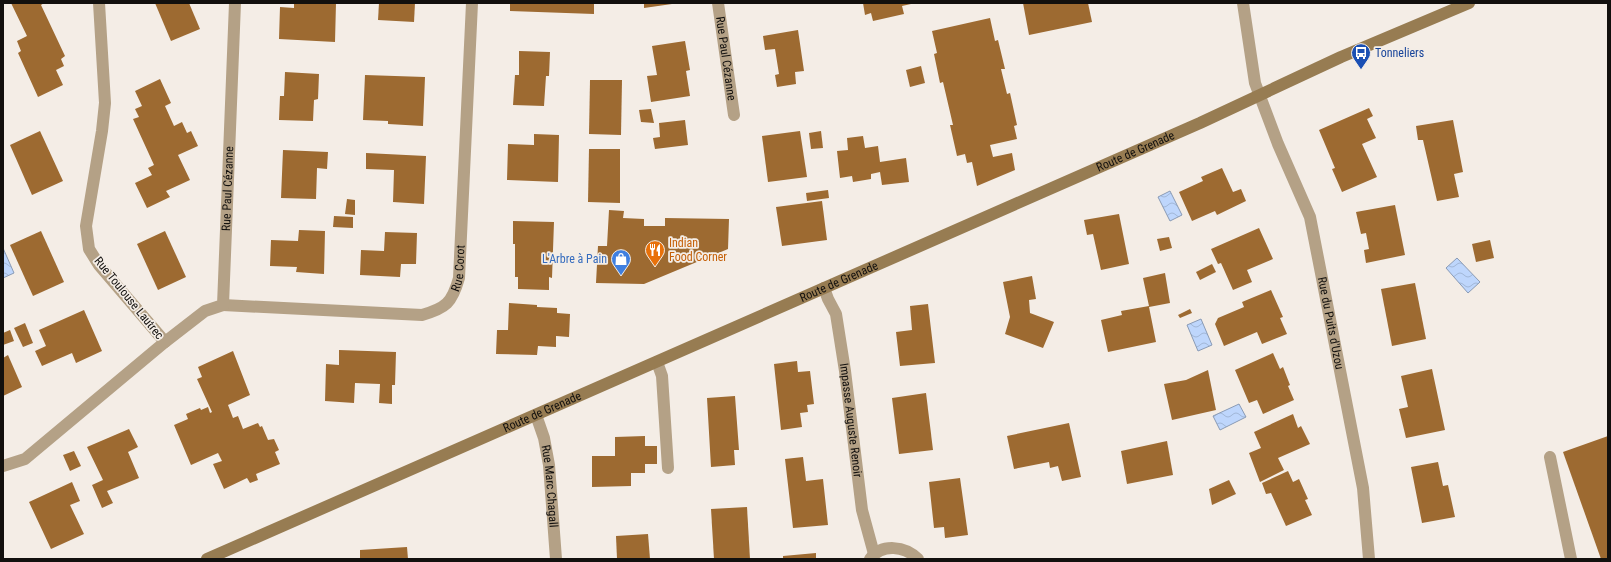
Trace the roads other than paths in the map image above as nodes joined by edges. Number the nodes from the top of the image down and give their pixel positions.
1 (99, 3) edge
2 (235, 3) edge
3 (472, 3) edge
4 (718, 3) edge
5 (1243, 3) edge
6 (1469, 3) edge
7 (1259, 96) junction
8 (734, 115) dead end
9 (824, 288) junction
10 (223, 305) junction
11 (165, 342) junction
12 (657, 362) junction
13 (536, 415) junction
14 (1550, 457) dead end
15 (3, 466) edge
16 (668, 468) dead end
17 (872, 556) edge
18 (207, 559) edge
19 (556, 559) edge
20 (918, 559) edge
21 (1369, 559) edge
22 (1571, 559) edge

1 - 11 street, Rue Toulouse Lautrec
2 - 10 street, Rue Paul Cézanne
3 - 10 street, Rue Corot
4 - 8 street, Rue Paul Cézanne
5 - 7 street, Rue du Puits d'Uzou
6 - 7 main road, Route de Grenade
7 - 9 main road, Route de Grenade
7 - 21 street, Rue du Puits d'Uzou
9 - 12 main road, Route de Grenade
9 - 17 street, Impasse Auguste Renoir
10 - 11 street
11 - 15 street, Rue Toulouse Lautrec
12 - 13 main road, Route de Grenade
12 - 16 street
13 - 18 main road, Route de Grenade
13 - 19 street, Rue Marc Chagall
14 - 22 street
17 - 20 street, Impasse Auguste Renoir

